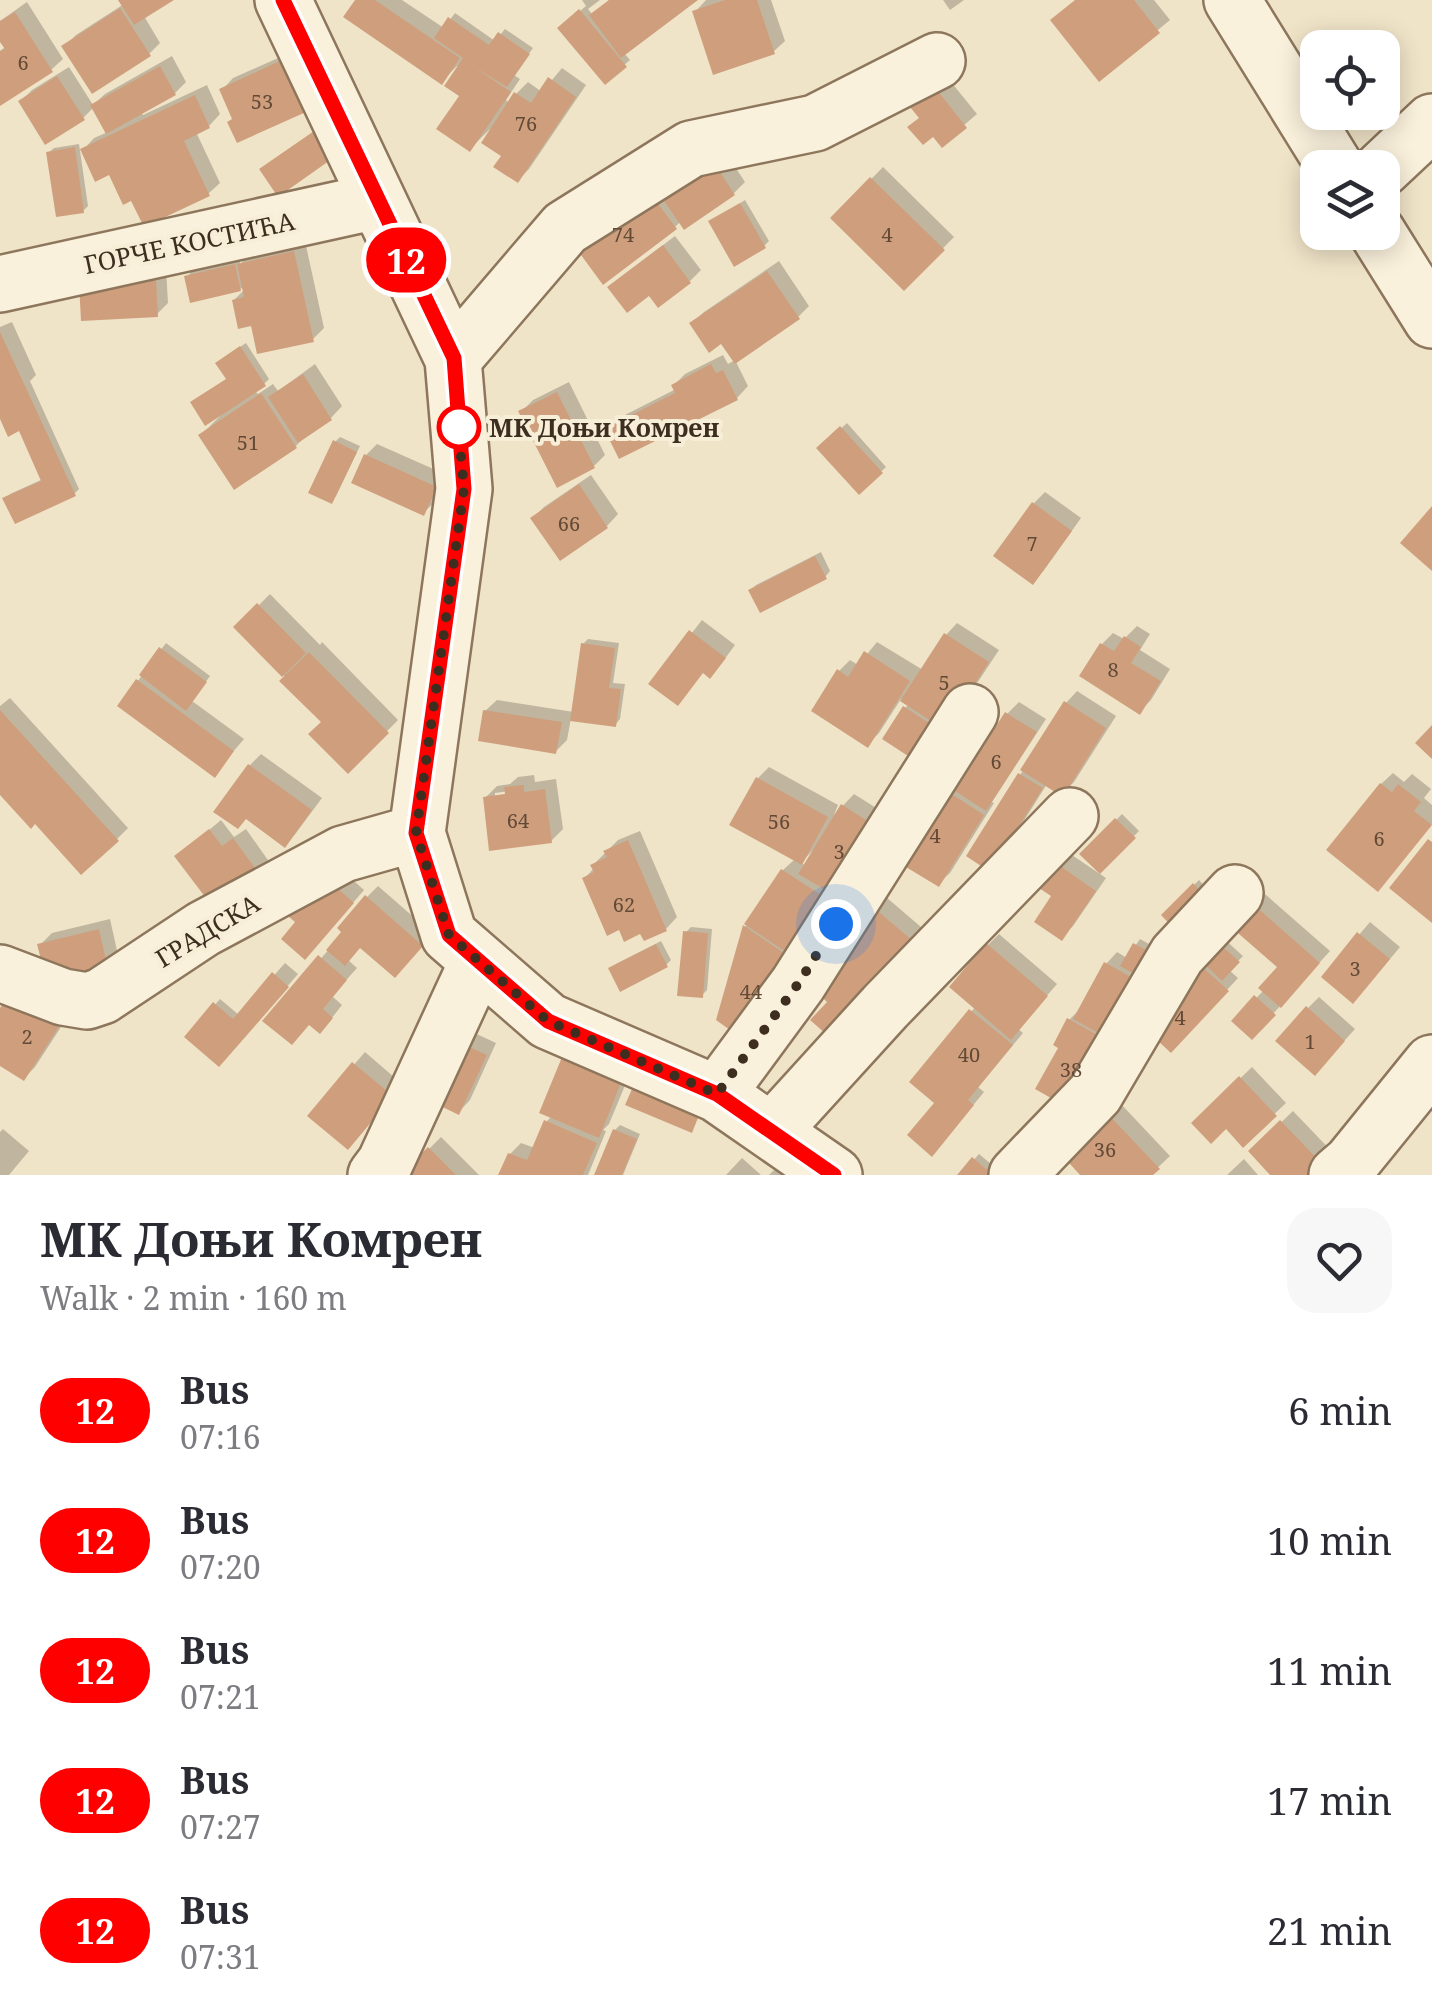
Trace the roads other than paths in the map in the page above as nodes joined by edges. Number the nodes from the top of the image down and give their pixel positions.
1 (1232, 0) edge
2 (289, 3) edge
3 (937, 61) dead end
4 (1432, 122) edge
5 (1325, 150) edge
6 (1400, 151) edge
7 (377, 201) junction
8 (1388, 250) edge
9 (0, 284) edge
10 (1432, 320) edge
11 (454, 358) junction
12 (970, 712) dead end
13 (1070, 816) dead end
14 (416, 833) junction
15 (1235, 893) dead end
16 (478, 961) junction
17 (0, 972) edge
18 (1432, 1063) edge
19 (717, 1094) junction
20 (772, 1131) junction
21 (376, 1175) edge
22 (834, 1175) edge
23 (1017, 1175) edge
24 (1337, 1175) edge

1 - 5 street
2 - 7 street
3 - 11 street
4 - 6 street
7 - 9 street, ГОРЧЕ КОСТИЋА
7 - 11 street
8 - 10 street
11 - 14 street
12 - 19 street
13 - 20 street
14 - 16 street
14 - 17 street, ГРАДСКА
15 - 23 street
16 - 19 street
16 - 21 street
18 - 24 street
19 - 20 street
20 - 22 street

